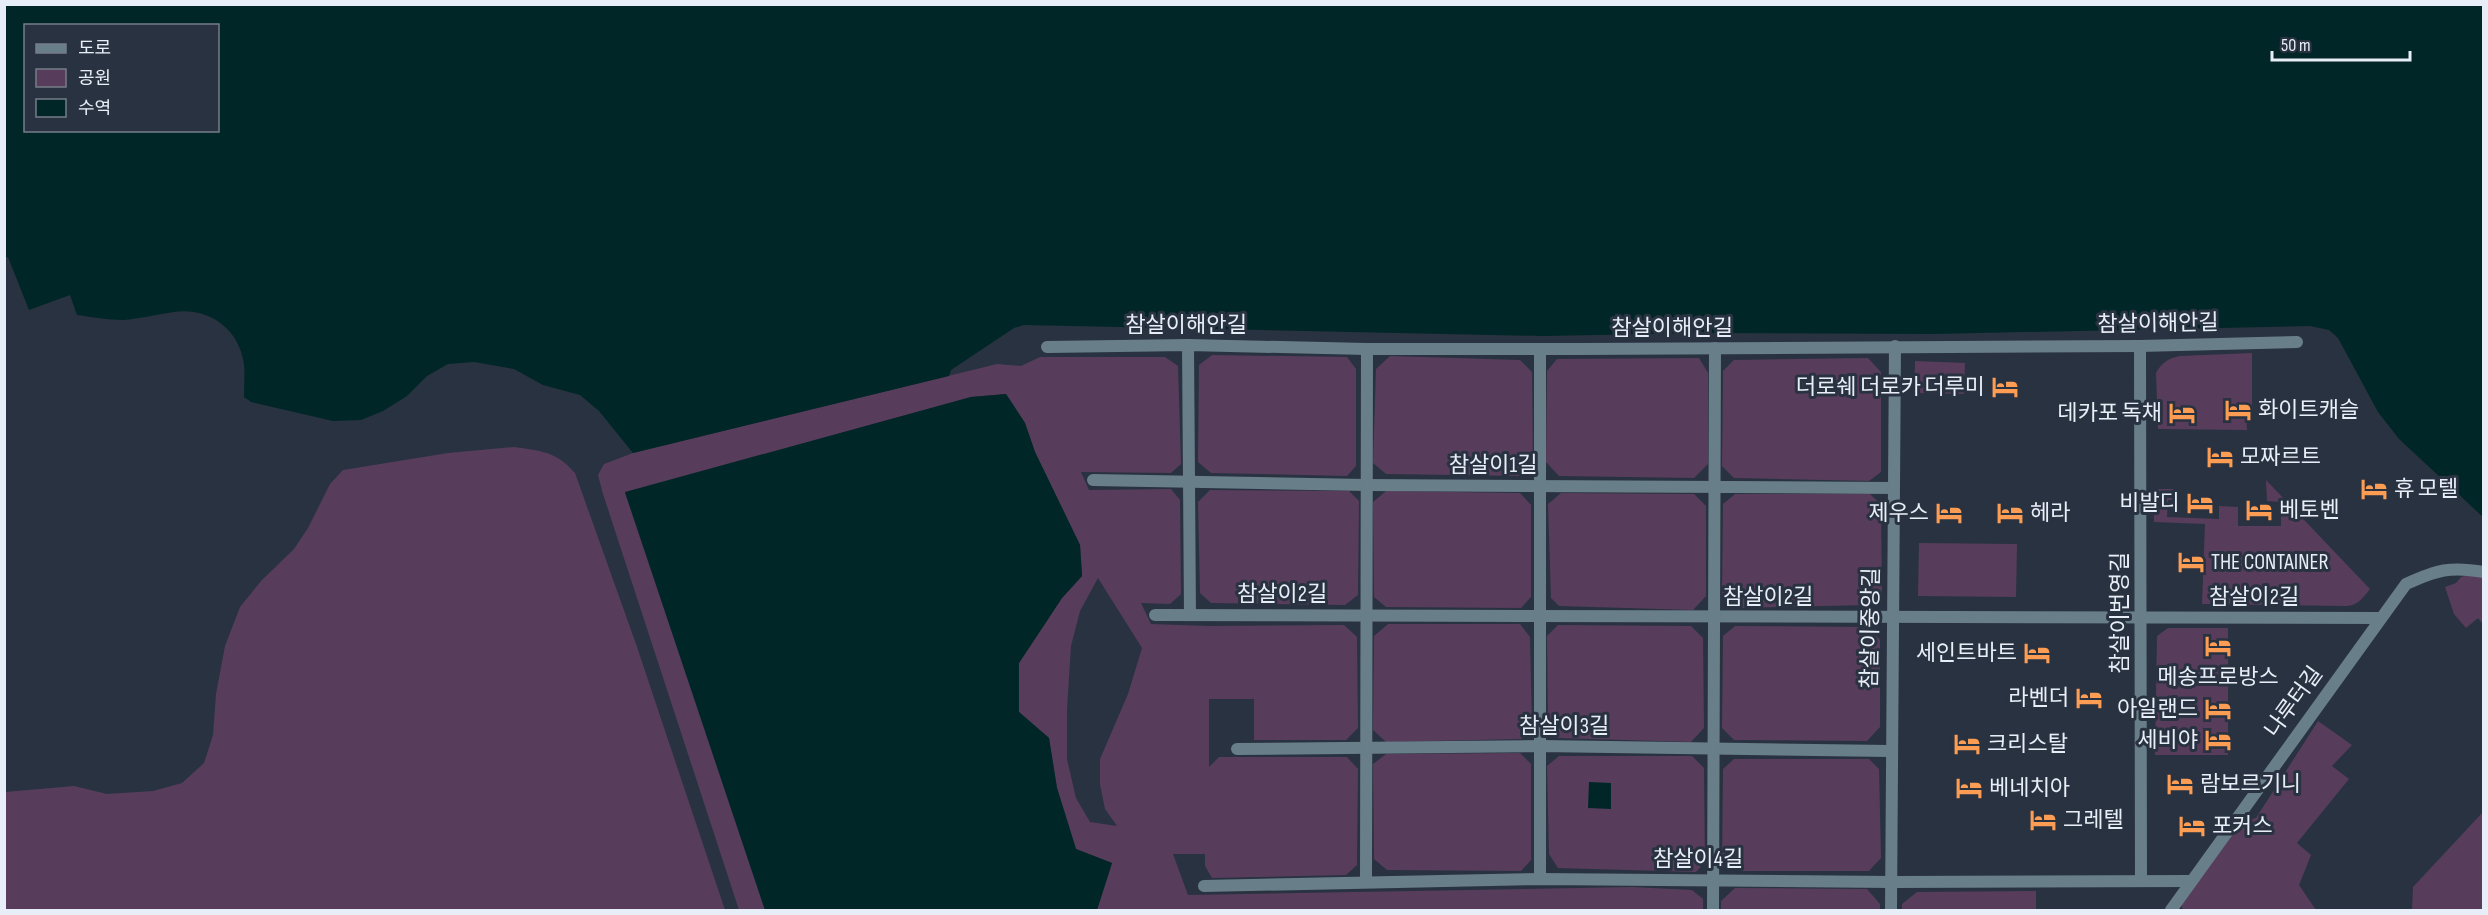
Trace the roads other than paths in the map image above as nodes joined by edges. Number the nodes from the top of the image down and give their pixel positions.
1 (2297, 342) dead end
2 (1188, 345) junction
3 (1047, 346) dead end
4 (1894, 346) junction
5 (2140, 346) junction
6 (1715, 348) junction
7 (1367, 349) junction
8 (1540, 349) junction
9 (1093, 480) dead end
10 (1189, 483) junction
11 (1366, 485) junction
12 (1541, 486) junction
13 (1715, 486) junction
14 (1893, 488) junction
15 (2484, 572) edge
16 (1155, 615) dead end
17 (1190, 615) junction
18 (1366, 616) junction
19 (1539, 617) junction
20 (1713, 618) junction
21 (1892, 618) junction
22 (2381, 618) junction
23 (2141, 619) junction
24 (1540, 746) junction
25 (1365, 748) junction
26 (1236, 749) dead end
27 (1713, 749) junction
28 (1890, 751) junction
29 (1540, 879) junction
30 (1713, 880) junction
31 (1366, 881) junction
32 (2140, 881) junction
33 (2191, 881) junction
34 (1892, 882) junction
35 (1204, 886) dead end
36 (1713, 910) edge
37 (1891, 910) edge
38 (2171, 910) edge

1 - 5 street, 참살이해안길
2 - 3 street, 참살이해안길
2 - 7 street, 참살이해안길
2 - 10 street
4 - 5 street, 참살이해안길
4 - 6 street, 참살이해안길
4 - 14 street, 참살이중앙길
5 - 23 street, 참살이번영길
6 - 8 street, 참살이해안길
6 - 13 street
7 - 8 street, 참살이해안길
7 - 11 street
8 - 12 street
9 - 10 street, 참살이1길
10 - 11 street, 참살이1길
10 - 17 street
11 - 12 street, 참살이1길
11 - 18 street
12 - 13 street, 참살이1길
12 - 19 street
13 - 14 street, 참살이1길
13 - 20 street
14 - 21 street, 참살이중앙길
15 - 22 street, 나루터길
16 - 17 street, 참살이2길
17 - 18 street, 참살이2길
18 - 19 street, 참살이2길
18 - 25 street
19 - 20 street, 참살이2길
19 - 24 street
20 - 21 street, 참살이2길
20 - 27 street
21 - 23 street, 참살이2길
21 - 28 street, 참살이중앙길
22 - 23 street, 참살이2길
22 - 33 street, 나루터길
23 - 32 street, 참살이번영길
24 - 25 street, 참살이3길
24 - 27 street, 참살이3길
24 - 29 street
25 - 26 street, 참살이3길
25 - 31 street
27 - 28 street, 참살이3길
27 - 30 street
28 - 34 street, 참살이중앙길
29 - 30 street, 참살이4길
29 - 31 street, 참살이4길
30 - 34 street, 참살이4길
30 - 36 street
31 - 35 street, 참살이4길
32 - 33 street, 참살이4길
32 - 34 street, 참살이4길
33 - 38 street, 나루터길
34 - 37 street, 참살이중앙길

